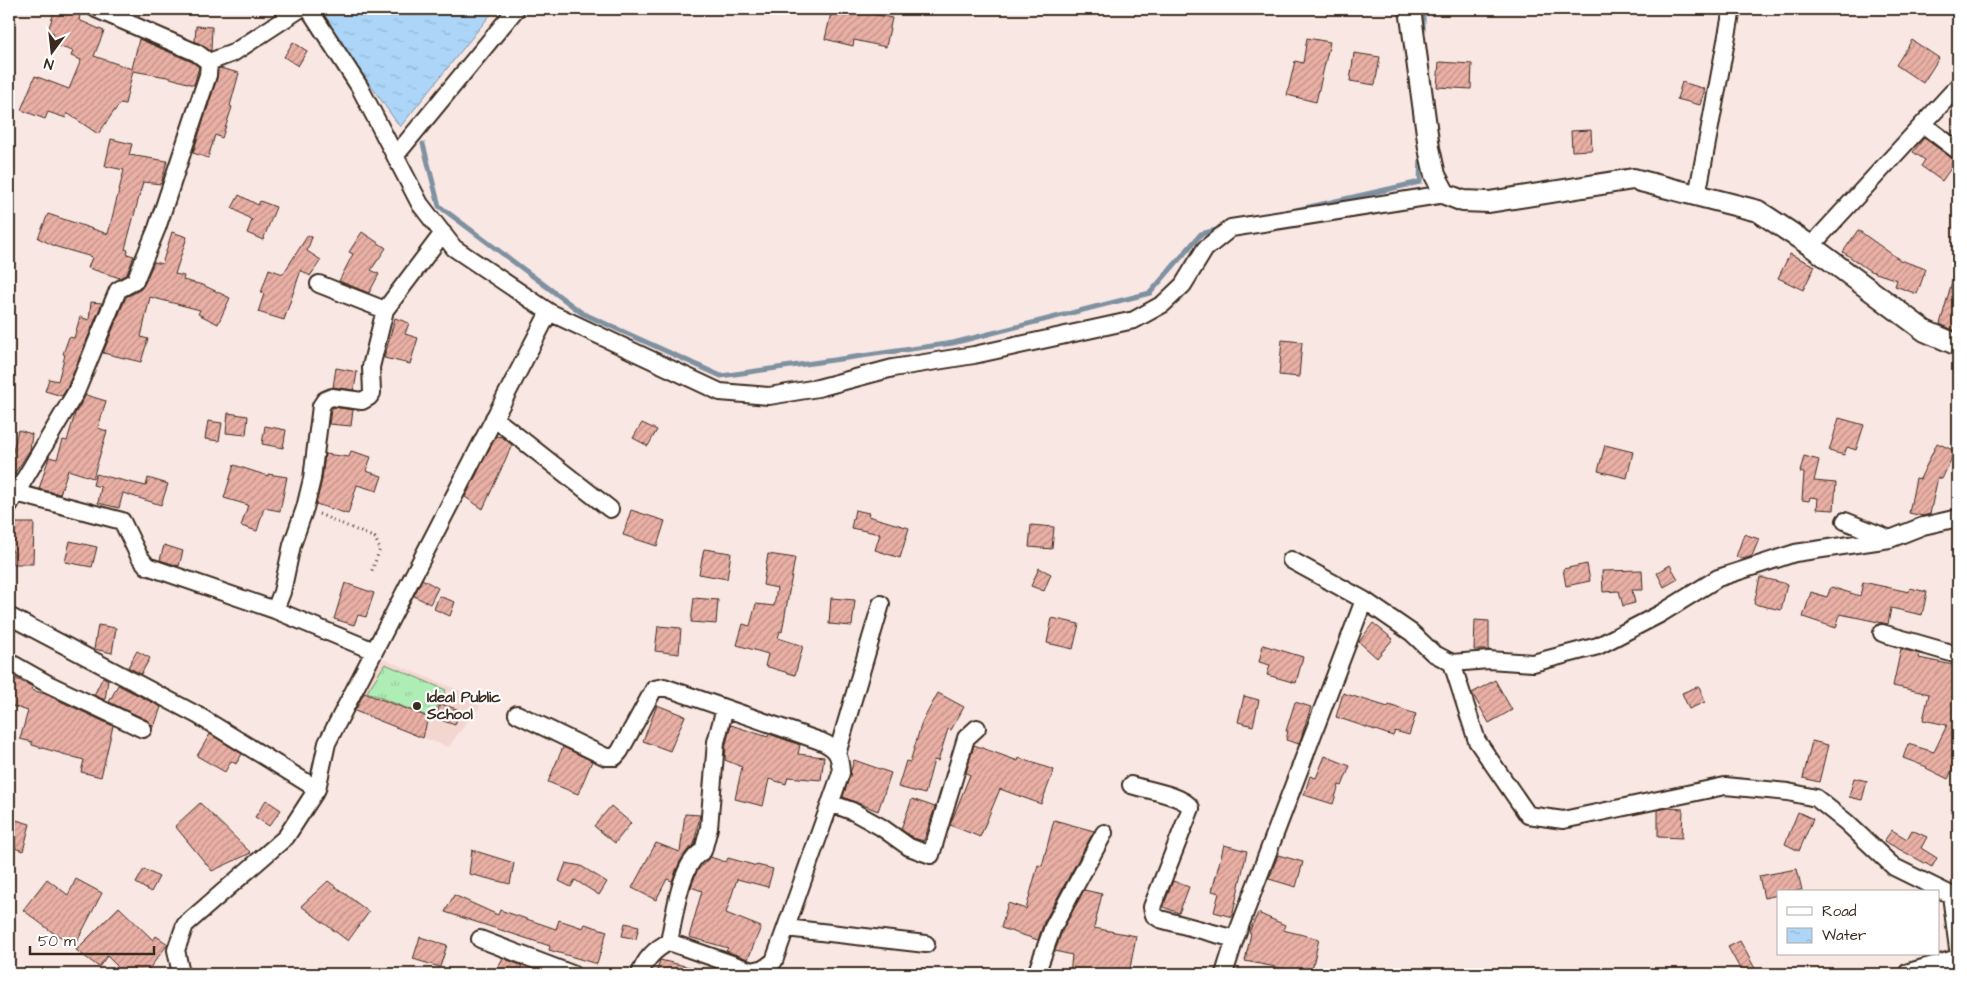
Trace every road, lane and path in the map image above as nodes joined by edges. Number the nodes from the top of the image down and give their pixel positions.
1 (96, 9) edge
2 (300, 9) edge
3 (516, 9) edge
4 (1410, 9) edge
5 (1732, 9) edge
6 (209, 62) junction
7 (1958, 86) edge
8 (1924, 125) junction
9 (1958, 151) edge
10 (396, 155) junction
11 (1445, 194) junction
12 (1697, 196) junction
13 (442, 233) junction
14 (1811, 246) junction
15 (319, 284) dead end
16 (385, 310) junction
17 (548, 312) junction
18 (1958, 345) edge
19 (494, 418) junction
20 (12, 499) edge
21 (305, 508) junction
22 (610, 509) dead end
23 (1958, 518) edge
24 (1845, 521) dead end
25 (1890, 539) junction
26 (1291, 560) dead end
27 (371, 573) dead end
28 (1364, 600) junction
29 (881, 604) dead end
30 (274, 610) junction
31 (9, 616) edge
32 (1882, 633) dead end
33 (374, 650) junction
34 (1958, 655) edge
35 (9, 662) edge
36 (1452, 663) junction
37 (725, 708) junction
38 (517, 714) dead end
39 (977, 728) dead end
40 (143, 730) dead end
41 (837, 754) junction
42 (1131, 786) dead end
43 (317, 789) junction
44 (830, 803) junction
45 (1104, 833) dead end
46 (786, 928) junction
47 (480, 938) dead end
48 (1234, 939) junction
49 (669, 942) junction
50 (926, 944) dead end
51 (1958, 949) edge
52 (1958, 960) edge
53 (181, 974) edge
54 (572, 974) edge
55 (640, 974) edge
56 (1036, 974) edge
57 (1224, 974) edge
58 (1909, 974) edge

1 - 6 street
2 - 6 street
2 - 10 street
3 - 10 street
4 - 11 street
5 - 12 street
6 - 20 street
7 - 8 street
8 - 9 street
8 - 14 street
10 - 13 street
11 - 12 street
11 - 17 street
12 - 14 street
13 - 16 street
13 - 17 street
14 - 18 street
15 - 16 street
16 - 21 street
17 - 19 street
19 - 22 street
19 - 33 street
20 - 30 street
21 - 27 path
21 - 30 street
23 - 25 street
24 - 25 street
25 - 36 street
26 - 28 street
28 - 36 street
28 - 48 street
29 - 41 street
30 - 33 street
31 - 43 street
32 - 34 street
33 - 43 street
35 - 40 street
36 - 51 street
37 - 38 street
37 - 41 street
37 - 49 street
39 - 44 street
41 - 44 street
42 - 48 street
43 - 53 street
44 - 46 street
45 - 56 street
46 - 49 street
46 - 50 street
47 - 54 street
48 - 57 street
49 - 55 street
52 - 58 street

